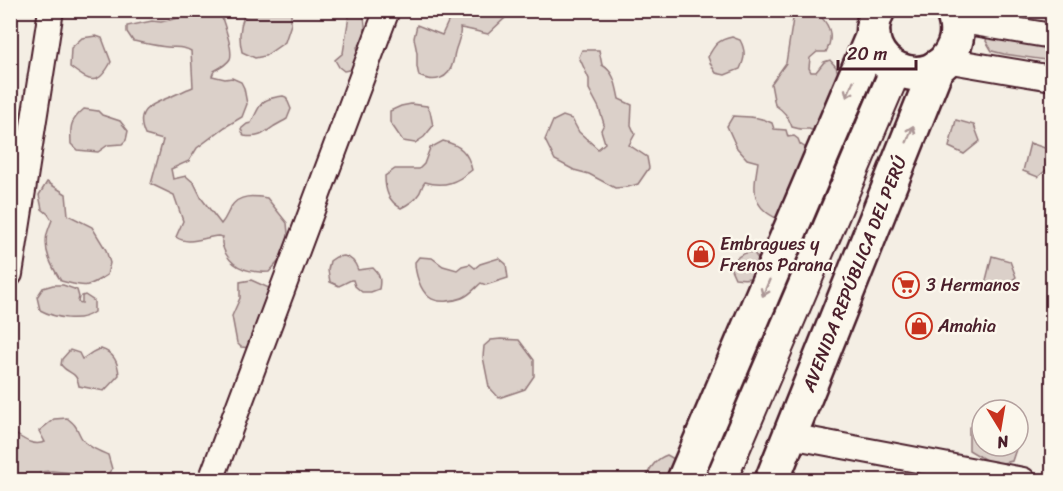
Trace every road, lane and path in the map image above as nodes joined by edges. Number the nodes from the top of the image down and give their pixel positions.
1 (51, 10) edge
2 (387, 10) edge
3 (955, 14) edge
4 (871, 18) edge
5 (1053, 36) edge
6 (941, 64) junction
7 (896, 69) junction
8 (1053, 78) edge
9 (10, 274) edge
10 (790, 436) junction
11 (211, 480) edge
12 (684, 480) edge
13 (721, 480) edge
14 (772, 480) edge
15 (1023, 480) edge

1 - 9 street
2 - 11 street
3 - 5 street
3 - 6 highway, AVENIDA REPÚBLICA DEL PERÚ
4 - 7 highway
4 -> 12 highway
6 - 7 highway
6 - 8 street
10 -> 6 highway, AVENIDA REPÚBLICA DEL PERÚ
7 - 13 street
10 - 14 highway, AVENIDA REPÚBLICA DEL PERÚ
10 - 15 street

